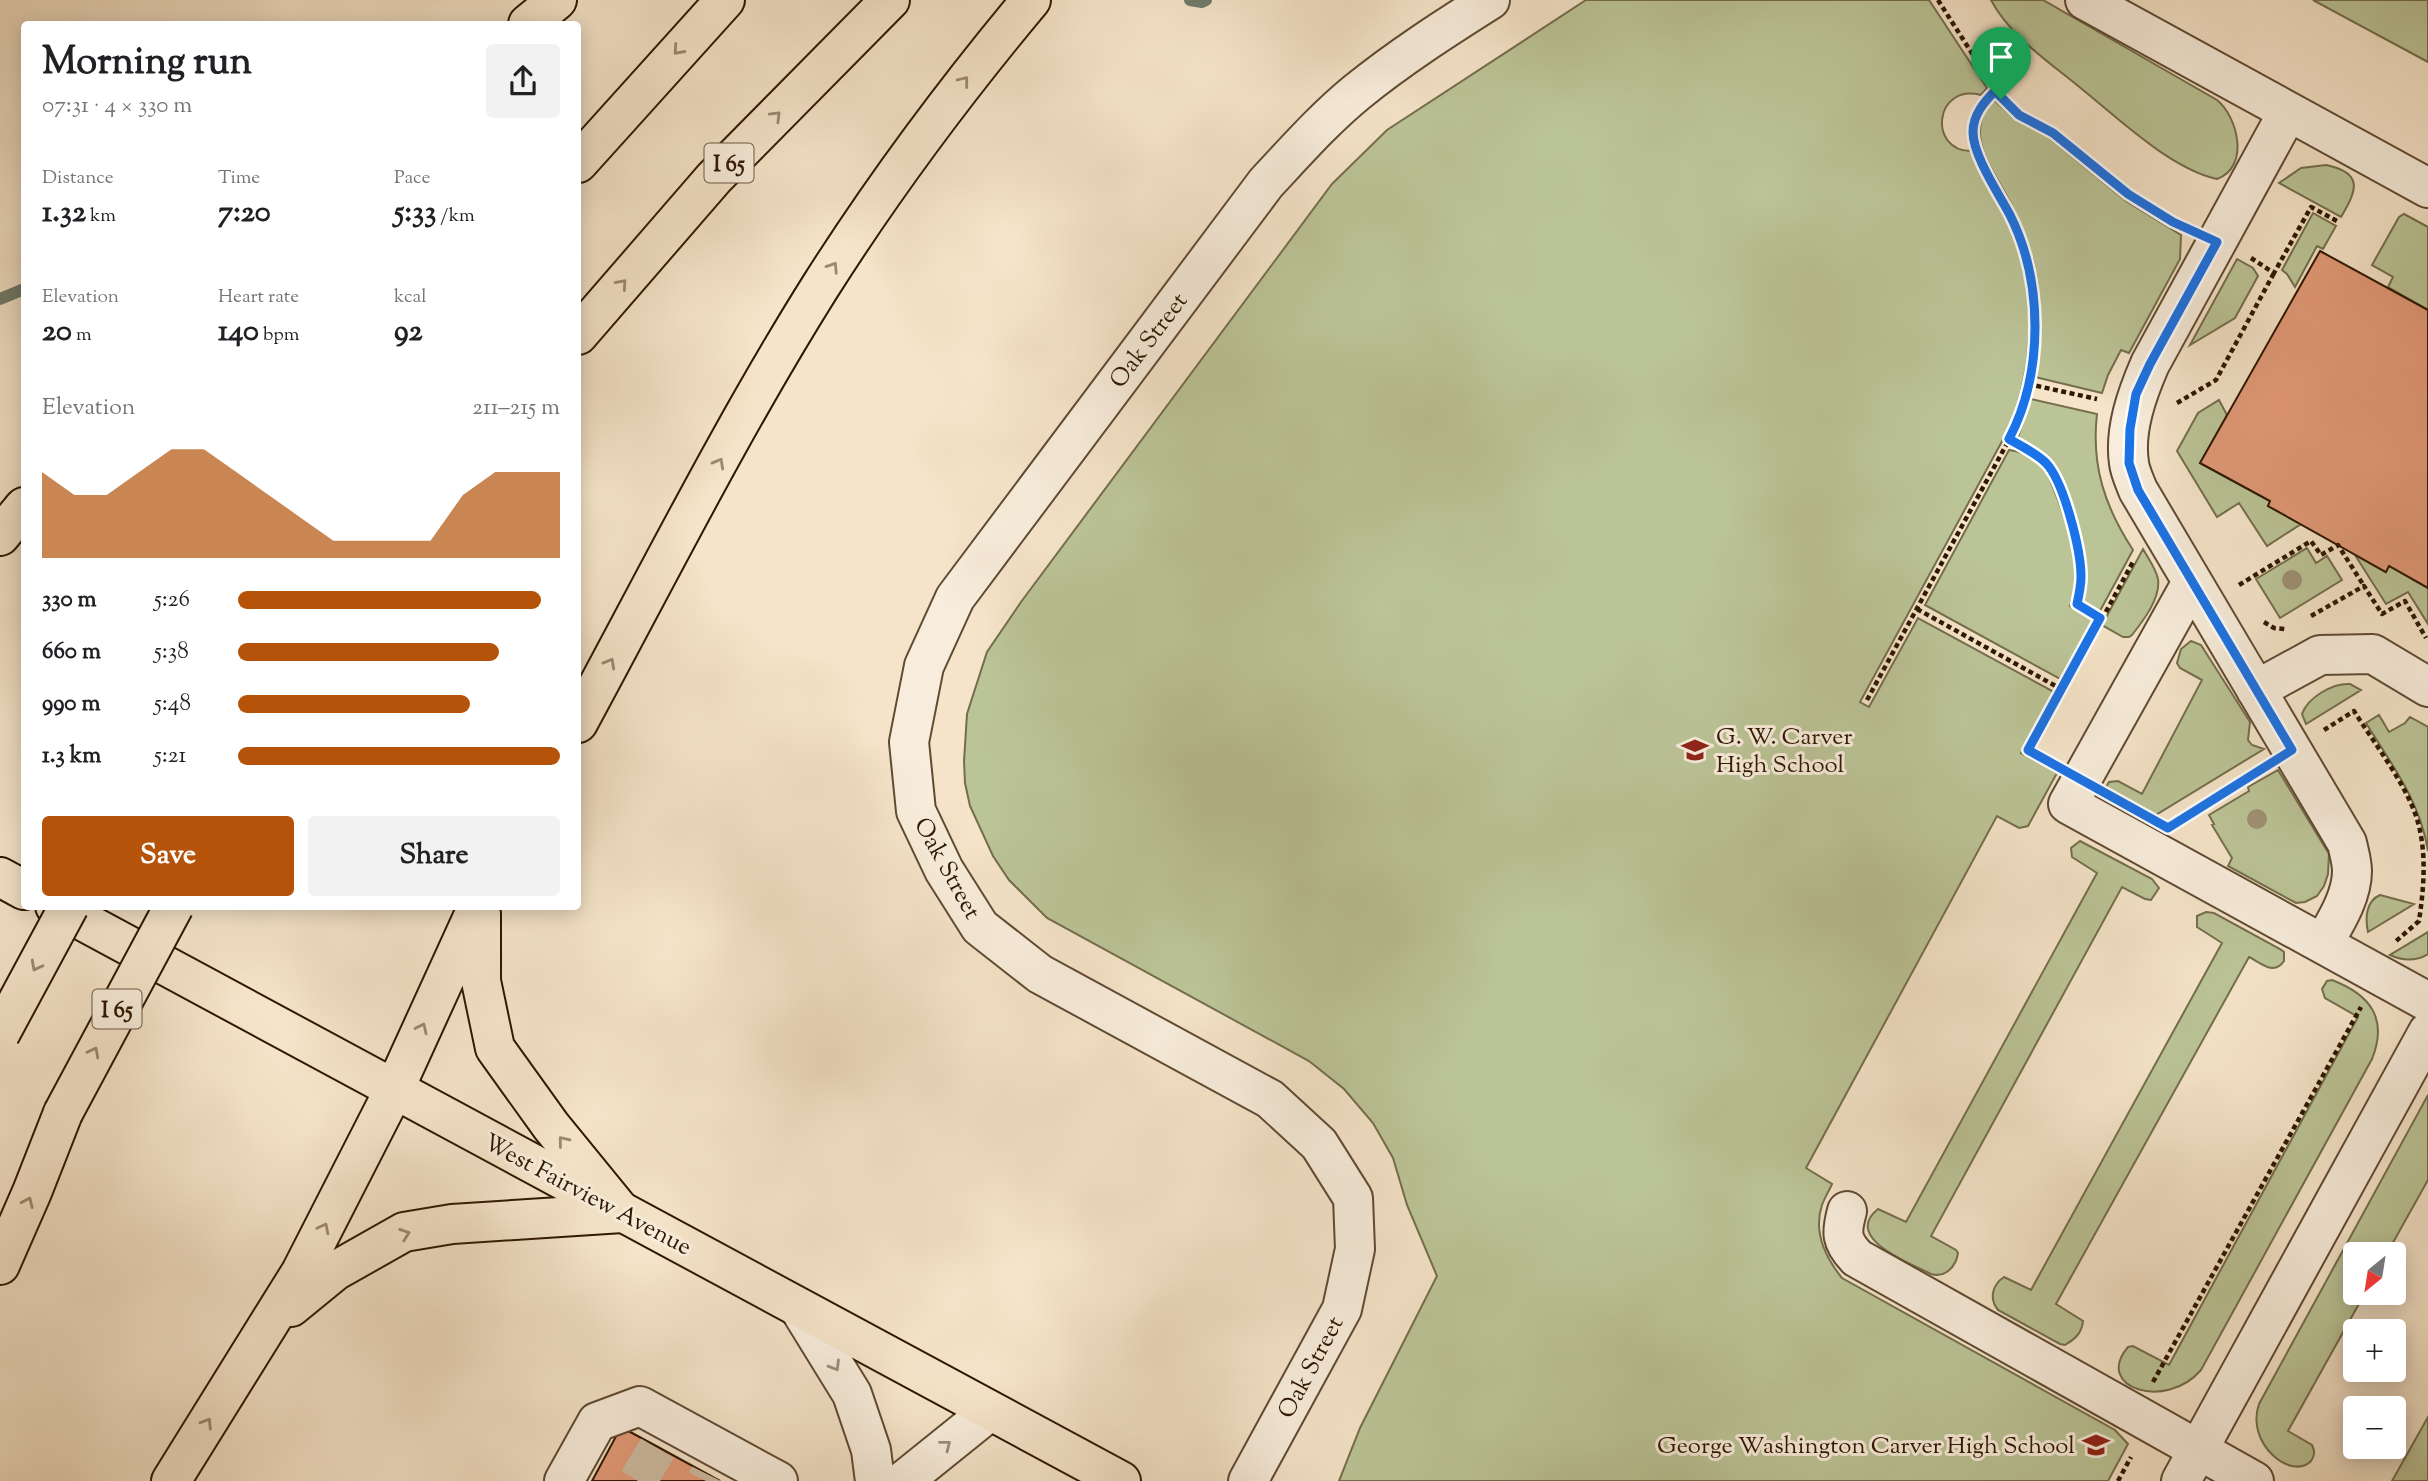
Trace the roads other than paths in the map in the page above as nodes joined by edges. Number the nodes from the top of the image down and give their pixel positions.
1 (557, 0) edge
2 (725, 0) edge
3 (890, 0) edge
4 (1031, 0) edge
5 (1490, 0) edge
6 (2085, 0) edge
7 (532, 21) edge
8 (2288, 112) junction
9 (581, 160) edge
10 (2428, 188) edge
11 (581, 332) edge
12 (21, 511) edge
13 (0, 536) edge
14 (2192, 582) junction
15 (2428, 687) edge
16 (2256, 690) junction
17 (581, 717) edge
18 (0, 877) edge
19 (21, 888) edge
20 (62, 910) edge
21 (67, 910) edge
22 (172, 910) edge
23 (477, 910) edge
24 (479, 910) edge
25 (2323, 944) junction
26 (2428, 1002) edge
27 (2428, 1032) edge
28 (0, 1034) edge
29 (394, 1090) junction
30 (1847, 1211) dead end
31 (622, 1213) junction
32 (0, 1265) edge
33 (799, 1308) junction
34 (268, 1326) junction
35 (990, 1411) junction
36 (2189, 1465) edge
37 (171, 1481) edge
38 (564, 1481) edge
39 (778, 1481) edge
40 (875, 1481) edge
41 (903, 1481) edge
42 (1121, 1481) edge
43 (1248, 1481) edge
44 (2254, 1481) edge

1 - 7 main road
2 -> 9 main road
11 -> 3 main road, I 65
17 -> 4 main road
5 - 43 street, Oak Street
6 - 8 street
8 - 10 street
8 - 14 street
12 - 13 main road
14 - 16 street
14 - 25 street
15 - 16 street
16 - 25 street
18 - 19 main road
20 - 29 main road, West Fairview Avenue
21 -> 28 main road, bridge
32 -> 22 main road, I 65, bridge
29 -> 23 main road
31 -> 24 main road
25 - 26 street
27 - 36 street
29 - 31 main road, West Fairview Avenue
34 -> 29 main road
30 - 36 street
31 - 33 main road, West Fairview Avenue
34 -> 31 main road
33 - 35 main road, West Fairview Avenue
33 -> 40 street
37 -> 34 main road
41 -> 35 street
35 - 42 main road, West Fairview Avenue
36 - 44 street
38 - 39 street

